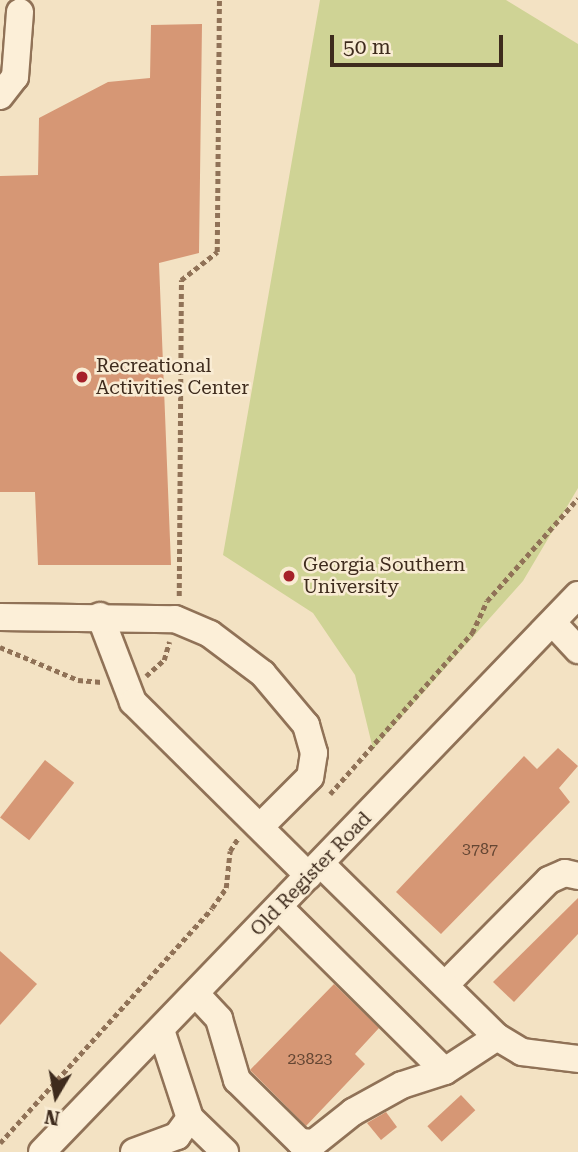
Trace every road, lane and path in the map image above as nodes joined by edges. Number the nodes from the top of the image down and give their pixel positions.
1 (219, 0) edge
2 (16, 13) edge
3 (0, 96) edge
4 (578, 595) edge
5 (100, 616) junction
6 (0, 617) edge
7 (175, 619) junction
8 (553, 623) junction
9 (0, 647) edge
10 (578, 650) edge
11 (123, 679) junction
12 (261, 826) junction
13 (315, 870) junction
14 (578, 876) edge
15 (279, 907) junction
16 (446, 984) junction
17 (195, 994) junction
18 (161, 1030) junction
19 (496, 1037) junction
20 (578, 1059) edge
21 (445, 1071) junction
22 (190, 1118) junction
23 (52, 1148) edge
24 (134, 1152) edge
25 (225, 1152) edge

1 - 7 path
2 - 3 street
4 - 8 street, Old Register Road
5 - 6 street
5 - 7 street
5 - 11 street
7 - 11 path
7 - 12 street
8 - 10 street
8 - 13 street, Old Register Road
9 - 11 path
11 - 12 street
12 - 13 street
13 - 15 street, Old Register Road
13 - 16 street
14 - 16 street
15 - 17 street, Old Register Road
15 - 21 street
16 - 19 street
17 - 18 street, Old Register Road
17 - 21 street
18 - 22 street
18 - 23 street, Old Register Road
19 - 20 street
19 - 21 street
22 - 24 street
22 - 25 street

